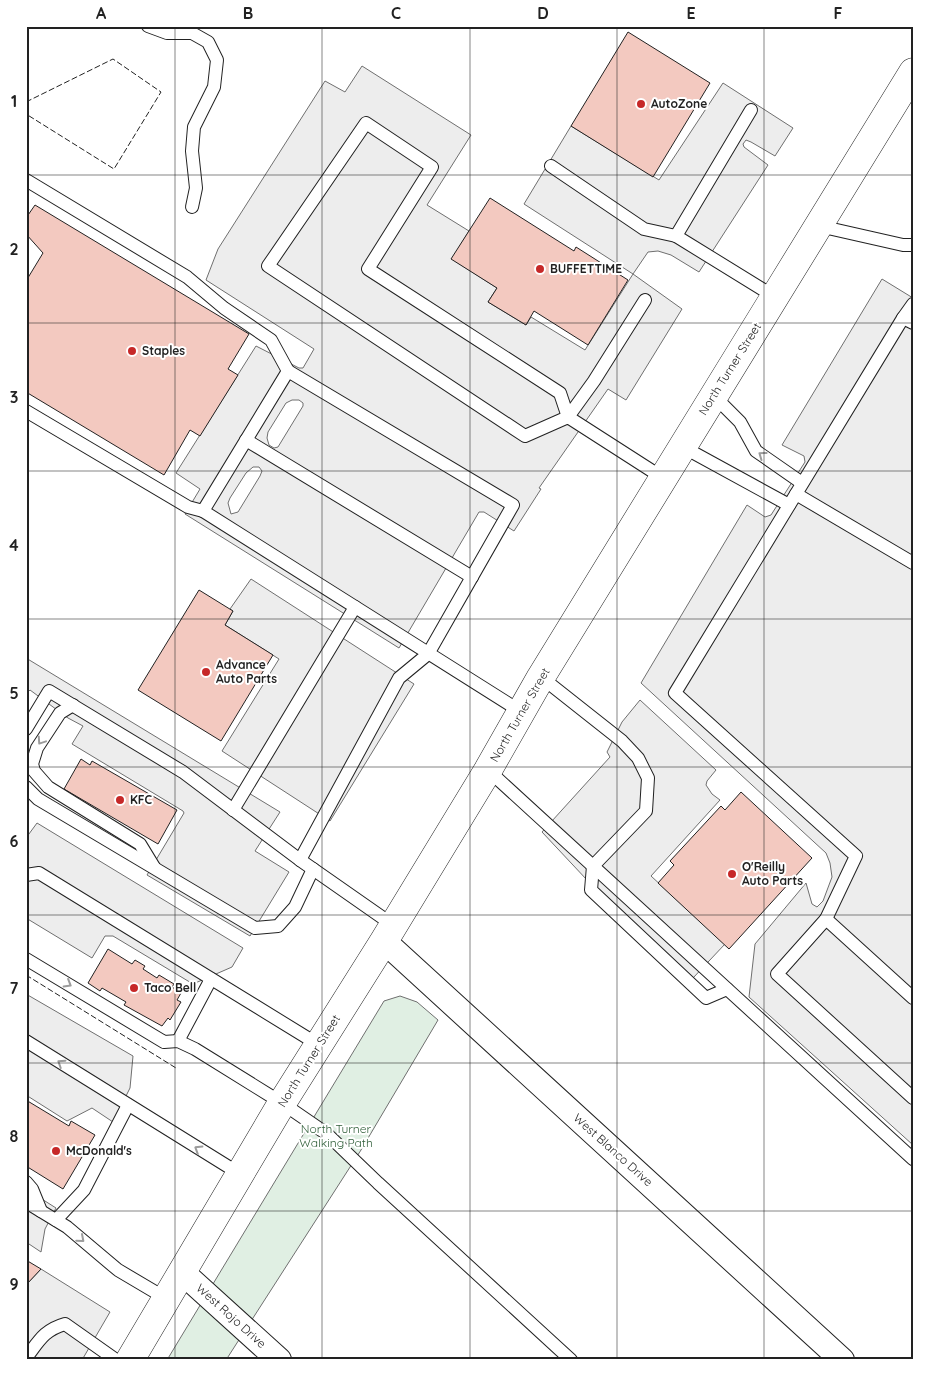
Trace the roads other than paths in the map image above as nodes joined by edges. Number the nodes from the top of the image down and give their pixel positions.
1 (148, 26) edge
2 (913, 72) edge
3 (750, 110) dead end
4 (551, 166) dead end
5 (26, 180) edge
6 (192, 207) dead end
7 (819, 226) junction
8 (676, 236) junction
9 (913, 244) edge
10 (775, 297) junction
11 (645, 300) dead end
12 (913, 304) edge
13 (908, 320) edge
14 (288, 371) junction
15 (714, 396) junction
16 (26, 411) edge
17 (568, 418) junction
18 (246, 440) junction
19 (682, 447) junction
20 (663, 478) junction
21 (799, 488) junction
22 (789, 505) junction
23 (203, 511) junction
24 (913, 563) edge
25 (472, 577) junction
26 (355, 607) junction
27 (428, 654) junction
28 (541, 677) junction
29 (73, 705) junction
30 (520, 711) junction
31 (26, 729) edge
32 (488, 770) junction
33 (26, 787) edge
34 (233, 810) junction
35 (300, 860) junction
36 (593, 866) junction
37 (156, 869) junction
38 (314, 869) junction
39 (26, 876) edge
40 (826, 920) junction
41 (388, 933) junction
42 (26, 959) edge
43 (211, 979) junction
44 (727, 989) junction
45 (913, 998) edge
46 (26, 1040) edge
47 (178, 1041) junction
48 (318, 1045) junction
49 (913, 1098) edge
50 (282, 1103) junction
51 (128, 1105) junction
52 (913, 1159) edge
53 (240, 1174) junction
54 (26, 1182) edge
55 (26, 1202) edge
56 (41, 1211) junction
57 (56, 1220) junction
58 (182, 1272) junction
59 (167, 1299) junction
60 (26, 1358) edge
61 (116, 1360) edge
62 (130, 1360) edge
63 (279, 1360) edge
64 (571, 1360) edge
65 (842, 1360) edge

1 - 6 lane
2 - 7 main road, North Turner Street
3 - 8 lane
4 - 8 lane
5 - 14 lane
7 - 9 lane
7 - 10 main road, North Turner Street
8 - 10 lane
10 - 15 main road, North Turner Street
11 - 17 lane
12 - 13 lane
13 - 21 lane
14 - 18 lane
14 - 25 lane
15 - 19 main road, North Turner Street
21 -> 15 lane
16 - 23 lane
17 - 17 lane
17 - 20 lane
18 - 23 lane
18 - 25 lane
19 - 20 main road, North Turner Street
19 - 22 lane
20 - 28 main road, North Turner Street
21 - 22 lane
21 - 24 lane
22 - 40 lane
23 - 26 lane
25 - 27 lane
26 - 27 lane
26 - 34 lane
27 - 30 lane
27 - 35 lane
28 - 30 main road, North Turner Street
28 - 36 lane
29 - 31 lane
29 - 34 lane
29 -> 37 lane
30 - 32 main road, North Turner Street
32 - 36 lane
32 - 41 main road, North Turner Street
33 - 37 lane
34 - 35 lane
35 - 38 lane
36 - 44 lane
36 - 44 lane
37 - 38 lane
38 - 41 lane
39 - 43 lane
40 - 45 lane
40 - 49 lane
41 - 48 main road, North Turner Street
41 - 65 street, West Blanco Drive
42 -> 47 lane
43 - 47 lane
43 - 48 lane
44 - 52 lane
51 -> 46 lane
47 - 50 lane
48 - 50 main road, North Turner Street
50 - 53 main road, North Turner Street
50 - 64 lane
53 -> 51 lane
51 - 57 lane
53 - 58 main road, North Turner Street
54 - 56 lane
55 - 56 lane
56 - 57 lane
57 -> 59 lane
58 - 59 main road, North Turner Street
58 - 63 street, West Rojo Drive
59 - 62 main road, North Turner Street
60 - 61 lane

